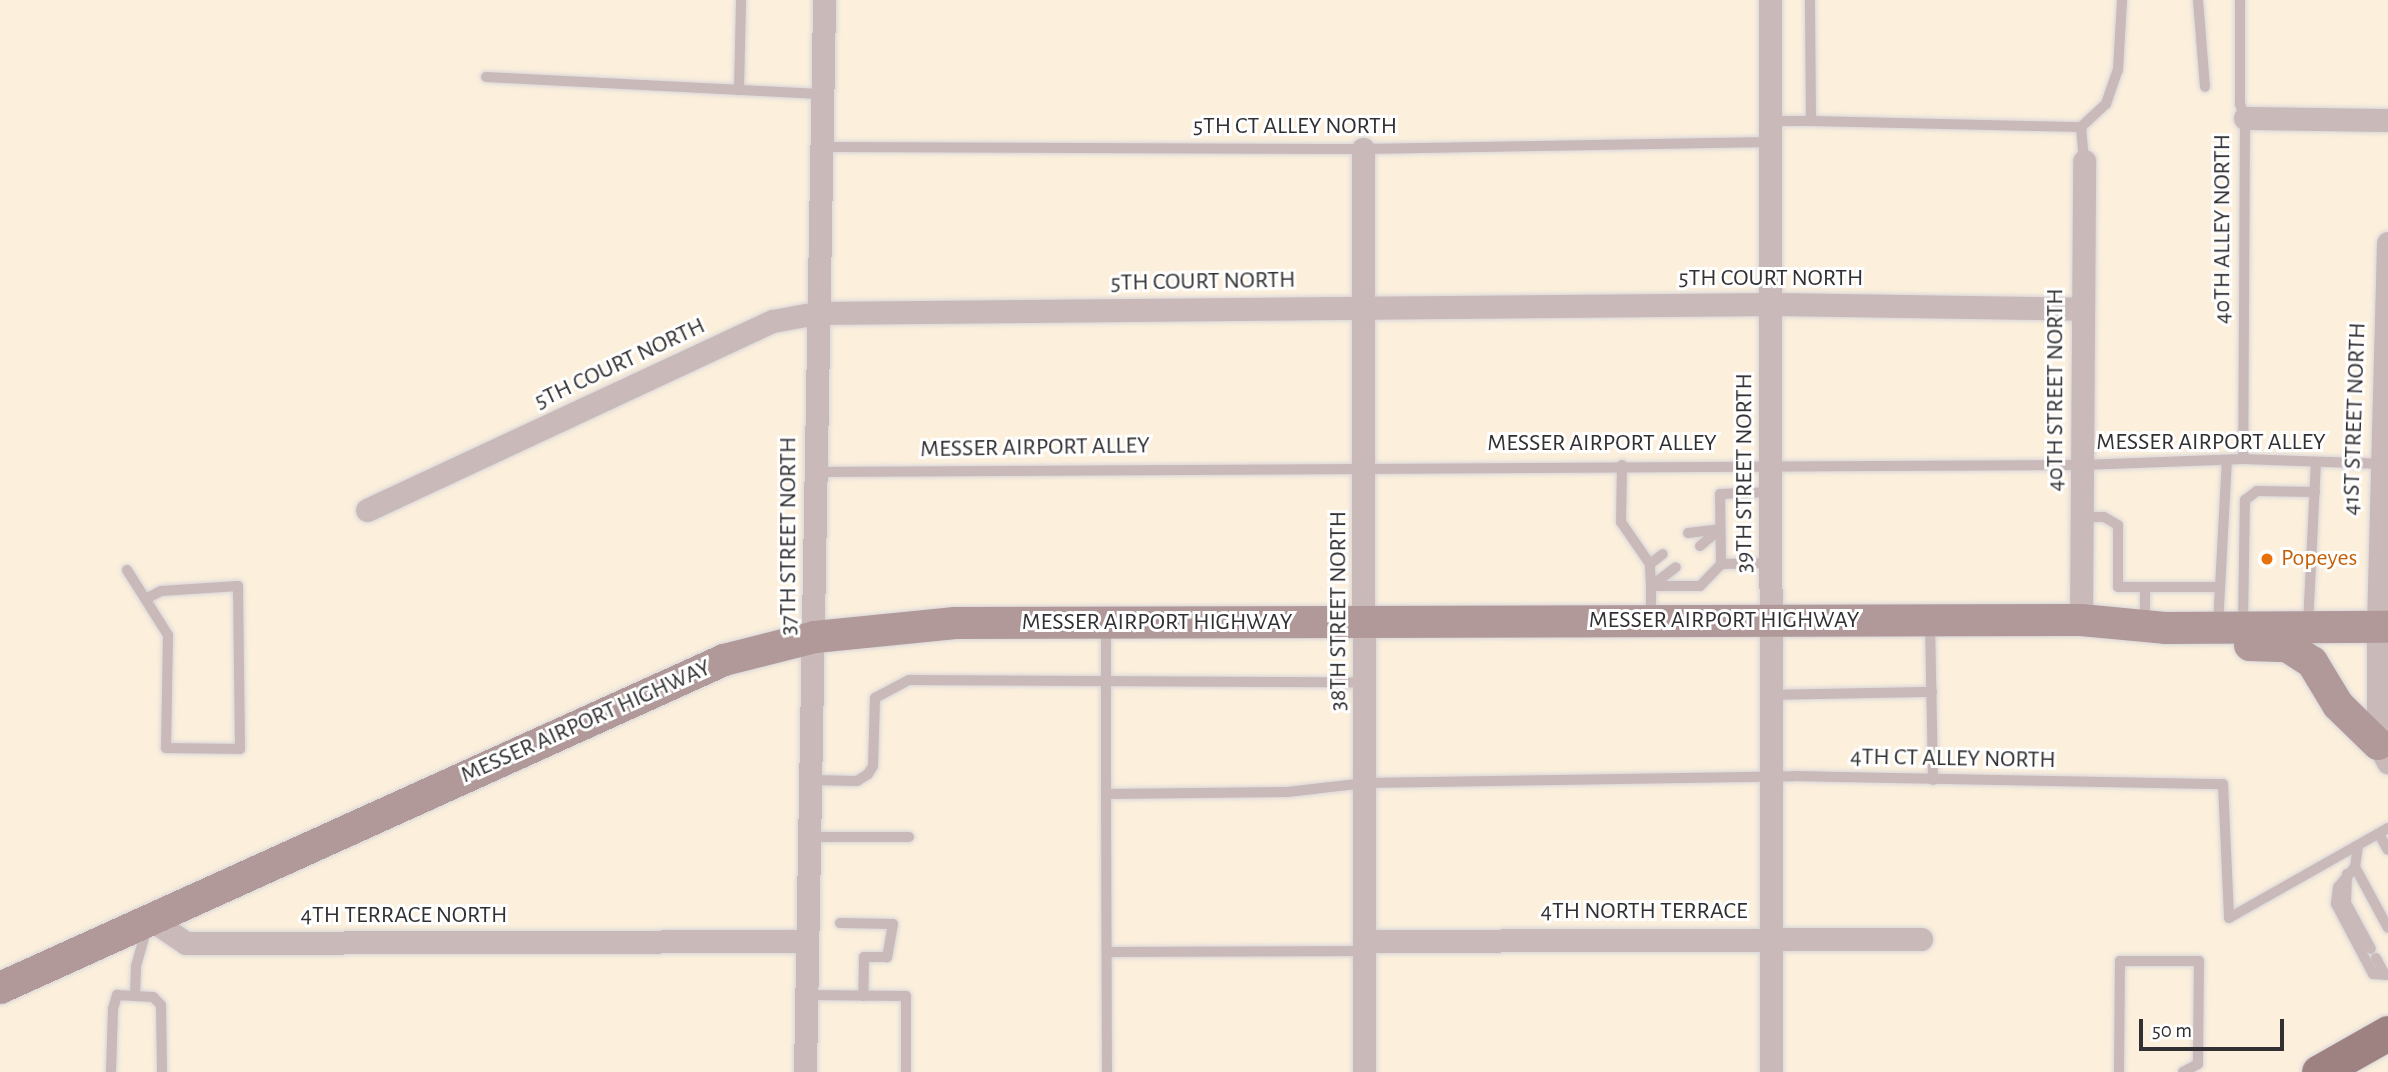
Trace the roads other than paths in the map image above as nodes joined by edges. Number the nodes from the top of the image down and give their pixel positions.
1 (741, 0) edge
2 (824, 0) edge
3 (1770, 0) edge
4 (1810, 0) edge
5 (2122, 0) edge
6 (2198, 0) edge
7 (2239, 0) edge
8 (486, 78) dead end
9 (2204, 87) dead end
10 (739, 90) junction
11 (820, 94) junction
12 (2245, 118) junction
13 (2388, 120) edge
14 (1811, 121) junction
15 (2081, 127) junction
16 (1773, 131) junction
17 (819, 141) junction
18 (1363, 149) junction
19 (2084, 161) joint
20 (2388, 243) edge
21 (1773, 304) junction
22 (1364, 307) junction
23 (2083, 309) junction
24 (816, 313) junction
25 (2243, 459) junction
26 (2227, 460) junction
27 (2316, 462) junction
28 (1771, 464) junction
29 (2383, 464) edge
30 (1622, 465) junction
31 (2082, 465) junction
32 (1364, 466) junction
33 (816, 472) junction
34 (1771, 492) junction
35 (2315, 492) junction
36 (367, 510) dead end
37 (2081, 517) junction
38 (1720, 529) junction
39 (1688, 533) dead end
40 (1700, 546) dead end
41 (1663, 554) dead end
42 (1771, 563) junction
43 (1650, 564) junction
44 (1721, 564) junction
45 (1675, 567) dead end
46 (127, 570) dead end
47 (1651, 586) junction
48 (2145, 587) junction
49 (2220, 587) junction
50 (147, 598) junction
51 (1771, 620) junction
52 (1930, 620) junction
53 (2081, 620) junction
54 (1651, 621) junction
55 (1365, 622) junction
56 (1106, 623) junction
57 (2155, 627) junction
58 (2383, 627) edge
59 (2230, 628) junction
60 (2308, 628) junction
61 (815, 636) junction
62 (1105, 682) junction
63 (1366, 682) junction
64 (1931, 692) junction
65 (1771, 695) junction
66 (2383, 753) edge
67 (1772, 778) junction
68 (813, 780) junction
69 (1933, 780) junction
70 (1366, 783) junction
71 (1106, 794) junction
72 (2383, 831) edge
73 (810, 837) junction
74 (909, 837) dead end
75 (2358, 846) junction
76 (2388, 850) edge
77 (2351, 870) junction
78 (149, 919) junction
79 (839, 923) dead end
80 (2388, 928) edge
81 (1772, 938) junction
82 (1921, 939) dead end
83 (806, 941) junction
84 (1367, 946) junction
85 (1107, 951) junction
86 (2387, 975) edge
87 (0, 988) edge
88 (806, 995) junction
89 (135, 996) junction
90 (863, 996) junction
91 (2388, 1033) edge
92 (111, 1072) edge
93 (162, 1072) edge
94 (805, 1072) edge
95 (906, 1072) edge
96 (1107, 1072) edge
97 (1364, 1072) edge
98 (1771, 1072) edge
99 (2119, 1072) edge
100 (2183, 1072) edge
101 (2319, 1072) edge

1 - 10 lane
2 - 11 street, 37TH STREET NORTH
3 - 16 street, 39TH STREET NORTH
4 - 14 lane
5 - 15 lane
6 - 9 lane
7 - 12 lane, 40TH ALLEY NORTH
8 - 10 lane
10 - 11 lane
11 - 17 street, 37TH STREET NORTH
12 - 13 street
12 - 25 lane, 40TH ALLEY NORTH
14 - 15 lane, 5TH CT ALLEY NORTH
14 - 16 lane, 5TH CT ALLEY NORTH
15 - 19 lane
16 - 18 lane, 5TH CT ALLEY NORTH
16 - 21 street, 39TH STREET NORTH
17 - 18 lane, 5TH CT ALLEY NORTH
17 - 24 street, 37TH STREET NORTH
18 - 22 street, 38TH STREET NORTH
19 - 23 street, 40TH STREET NORTH
20 - 29 street, 41ST STREET NORTH
21 - 22 street, 5TH COURT NORTH
21 - 23 street, 5TH COURT NORTH
21 - 28 street, 39TH STREET NORTH
22 - 24 street, 5TH COURT NORTH
22 - 32 street, 38TH STREET NORTH
23 - 31 street, 40TH STREET NORTH
24 - 33 street, 37TH STREET NORTH
24 - 36 street, 5TH COURT NORTH
25 - 26 lane, MESSER AIRPORT ALLEY
25 - 27 lane, MESSER AIRPORT ALLEY
26 - 31 lane, MESSER AIRPORT ALLEY
26 - 49 lane
27 - 29 lane, MESSER AIRPORT ALLEY
27 - 35 lane
28 - 30 lane, MESSER AIRPORT ALLEY
28 - 31 lane, MESSER AIRPORT ALLEY
28 - 34 street, 39TH STREET NORTH
29 - 58 street, 41ST STREET NORTH
30 - 32 lane, MESSER AIRPORT ALLEY
30 - 43 lane
31 - 37 street, 40TH STREET NORTH
32 - 33 lane, MESSER AIRPORT ALLEY
32 - 55 street, 38TH STREET NORTH
33 - 61 street, 37TH STREET NORTH
34 - 38 lane
34 - 42 street, 39TH STREET NORTH
35 - 59 lane
35 - 60 lane
37 - 48 lane
37 - 53 street, 40TH STREET NORTH
38 - 39 lane
38 - 40 lane
38 - 44 lane
41 - 43 lane
42 - 44 lane
42 - 51 street, 39TH STREET NORTH
43 - 47 lane
44 - 47 lane
45 - 47 lane
46 - 50 lane
47 - 54 lane
48 - 49 lane
48 - 57 lane
49 - 59 lane
50 - 50 lane
51 - 52 main road, MESSER AIRPORT HIGHWAY
51 - 54 main road, MESSER AIRPORT HIGHWAY
51 - 65 street, 39TH STREET NORTH
52 - 53 main road, MESSER AIRPORT HIGHWAY
52 - 64 lane
53 - 57 main road, MESSER AIRPORT HIGHWAY
54 - 55 main road, MESSER AIRPORT HIGHWAY
55 - 56 main road, MESSER AIRPORT HIGHWAY
55 - 63 street, 38TH STREET NORTH
56 - 61 main road, MESSER AIRPORT HIGHWAY
56 - 62 lane
57 - 59 main road, MESSER AIRPORT HIGHWAY
57 - 66 main road
58 - 60 main road, MESSER AIRPORT HIGHWAY
58 - 66 street, 41ST STREET NORTH
59 - 60 main road, MESSER AIRPORT HIGHWAY
61 - 68 street, 37TH STREET NORTH
61 - 78 main road, MESSER AIRPORT HIGHWAY
62 - 63 lane
62 - 68 lane
62 - 71 lane
63 - 70 street, 38TH STREET NORTH
64 - 65 lane
64 - 69 lane
65 - 67 street, 39TH STREET NORTH
67 - 69 lane, 4TH CT ALLEY NORTH
67 - 70 lane, 4TH CT ALLEY NORTH
67 - 81 street, 39TH STREET NORTH
68 - 73 street, 37TH STREET NORTH
69 - 75 lane, 4TH CT ALLEY NORTH
70 - 71 lane, 4TH CT ALLEY NORTH
70 - 84 street, 38TH STREET NORTH
71 - 85 lane
72 - 75 lane, 4TH CT ALLEY NORTH
72 - 76 lane
73 - 74 lane
73 - 83 street, 37TH STREET NORTH
75 - 77 lane
77 - 80 lane
77 - 86 lane
77 - 86 lane
78 - 83 street, 4TH TERRACE NORTH
78 - 87 main road, MESSER AIRPORT HIGHWAY
78 - 89 lane
79 - 90 lane
81 - 82 street, 4TH NORTH TERRACE
81 - 84 street, 4TH NORTH TERRACE
81 - 98 street, 39TH STREET NORTH
83 - 88 street, 37TH STREET NORTH
84 - 85 lane
84 - 97 street, 38TH STREET NORTH
85 - 96 lane
88 - 90 lane
88 - 94 street, 37TH STREET NORTH
89 - 92 lane
89 - 93 lane
90 - 95 lane
91 - 101 main road
99 - 100 lane

